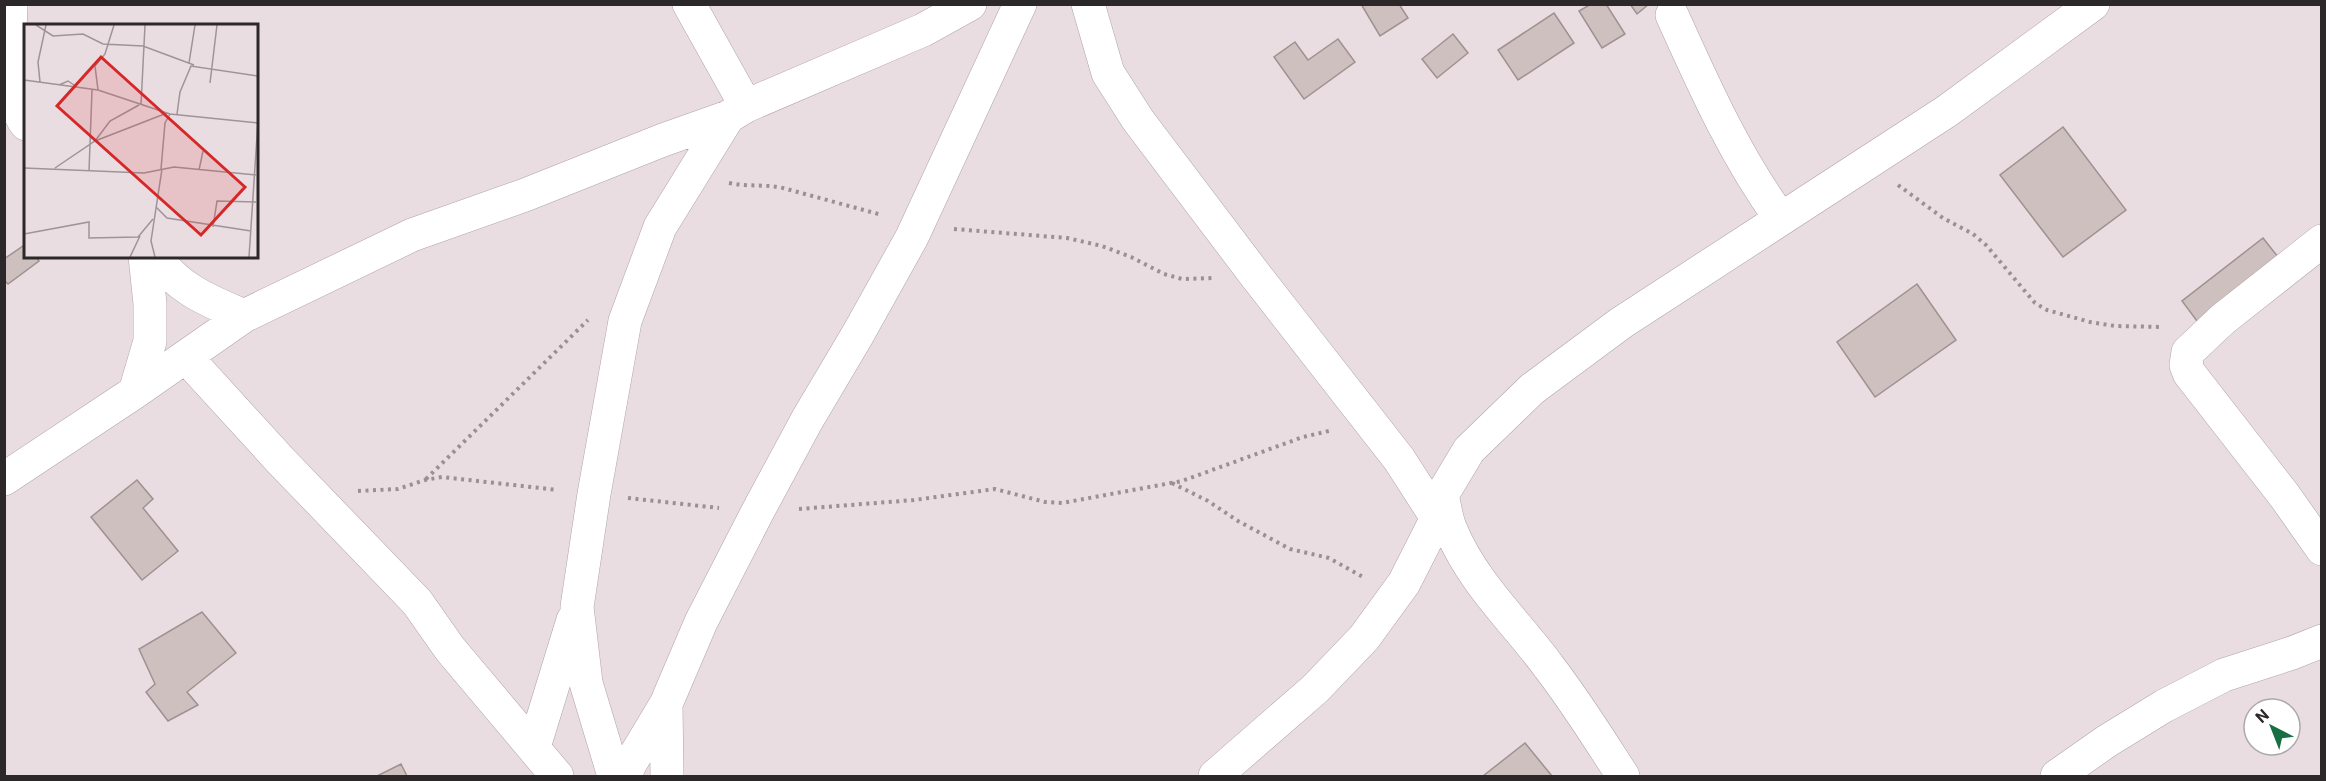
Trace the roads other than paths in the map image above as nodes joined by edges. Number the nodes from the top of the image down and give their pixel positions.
1 (11, 4) edge
2 (689, 4) edge
3 (970, 4) edge
4 (1020, 4) edge
5 (1088, 4) edge
6 (2093, 4) edge
7 (1672, 15) dead end
8 (737, 112) junction
9 (24, 122) edge
10 (1781, 219) junction
11 (2322, 241) edge
12 (145, 258) edge
13 (156, 258) edge
14 (244, 316) junction
15 (186, 357) junction
16 (135, 392) junction
17 (12, 468) edge
18 (1439, 507) junction
19 (2322, 549) edge
20 (578, 607) junction
21 (2322, 641) edge
22 (666, 704) junction
23 (534, 747) junction
24 (557, 777) edge
25 (614, 777) edge
26 (625, 777) edge
27 (667, 777) edge
28 (1215, 777) edge
29 (1623, 777) edge
30 (2056, 777) edge

1 - 9 street
2 - 8 street
3 - 8 street
4 - 22 street
5 - 18 street
6 - 10 street
7 - 10 street
8 - 14 street
8 - 20 street
10 - 18 street
11 - 19 street
12 - 16 street
13 - 14 street
14 - 15 street
15 - 16 street
15 - 23 street
16 - 17 street
18 - 28 street
18 - 29 street
20 - 23 street
20 - 25 street
21 - 30 street
22 - 26 street
22 - 27 street
23 - 24 street

